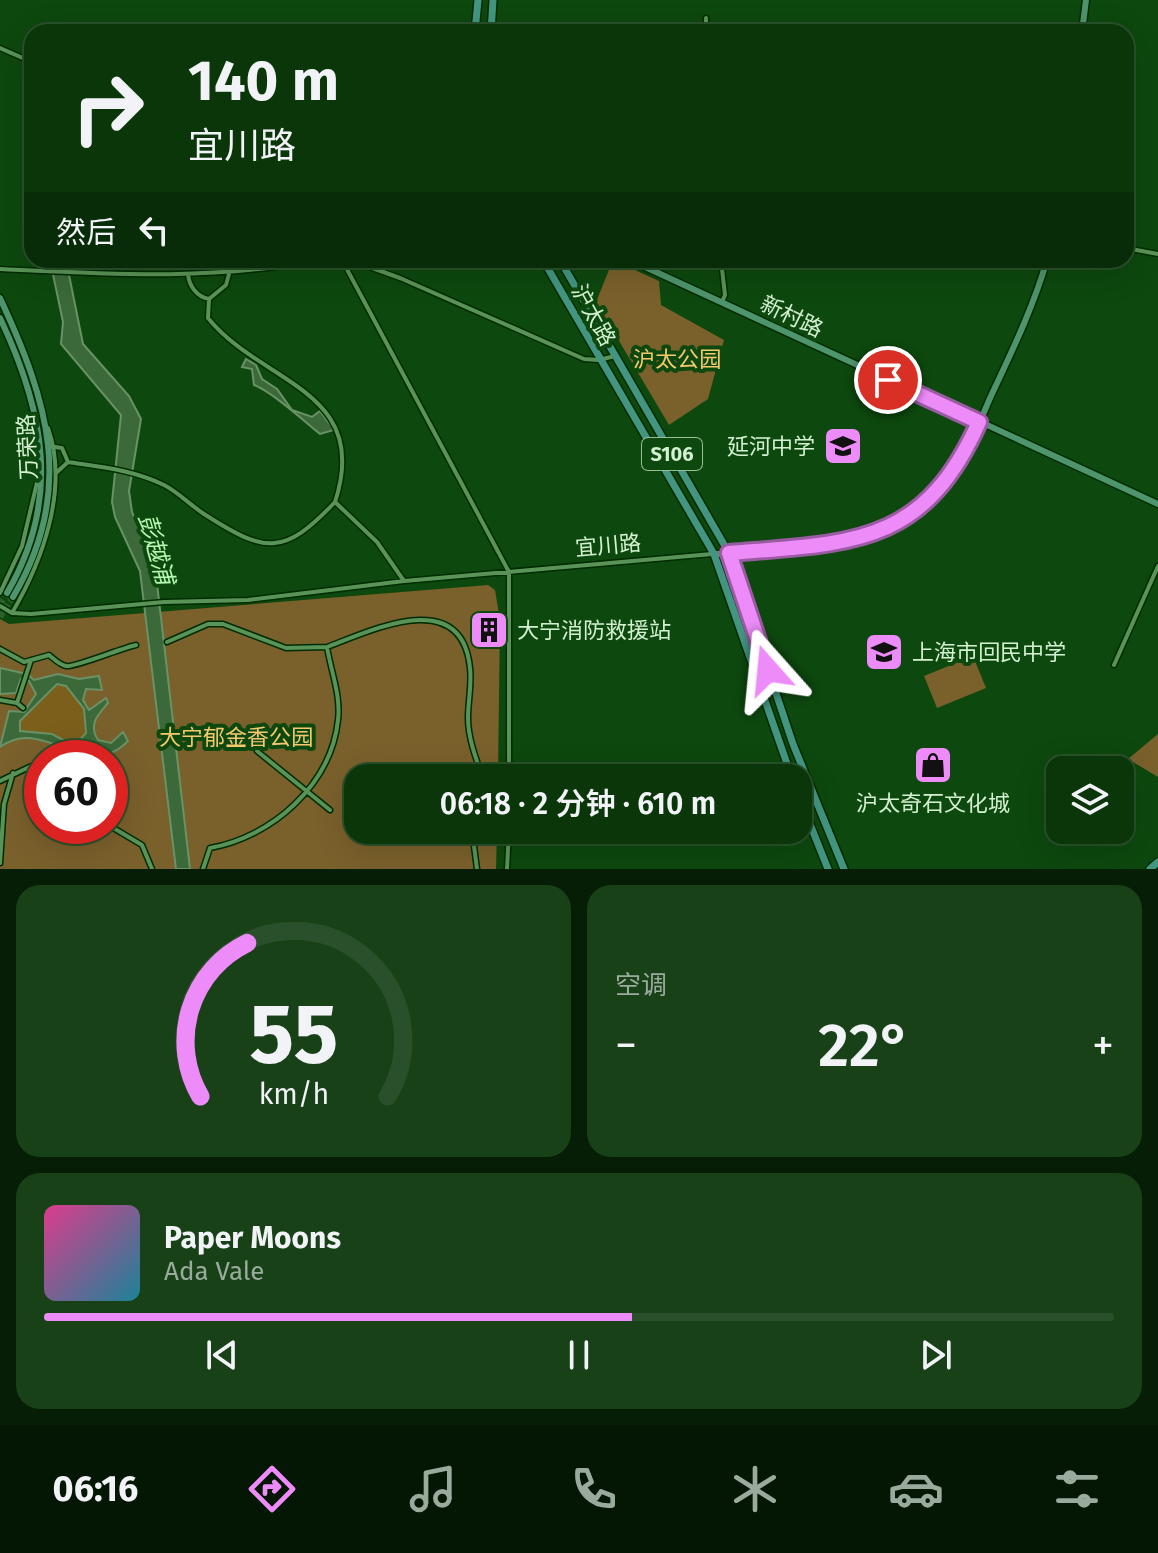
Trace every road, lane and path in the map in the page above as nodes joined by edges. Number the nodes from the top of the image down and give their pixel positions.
1 (478, 0) edge
2 (493, 0) edge
3 (1086, 0) edge
4 (706, 18) dead end
5 (476, 24) edge
6 (492, 24) edge
7 (706, 24) edge
8 (1083, 24) edge
9 (0, 48) edge
10 (24, 58) edge
11 (1134, 250) edge
12 (1158, 254) edge
13 (267, 268) edge
14 (346, 268) edge
15 (372, 268) edge
16 (547, 268) edge
17 (565, 268) edge
18 (648, 268) edge
19 (722, 268) edge
20 (1044, 268) edge
21 (0, 269) edge
22 (188, 274) junction
23 (229, 274) junction
24 (0, 298) edge
25 (209, 299) junction
26 (722, 302) junction
27 (0, 318) edge
28 (615, 356) junction
29 (599, 360) junction
30 (979, 422) junction
31 (48, 428) junction
32 (55, 447) junction
33 (68, 462) junction
34 (55, 473) junction
35 (335, 502) junction
36 (1158, 504) edge
37 (729, 553) junction
38 (714, 554) junction
39 (1158, 566) edge
40 (509, 572) junction
41 (404, 581) junction
42 (10, 596) edge
43 (0, 606) edge
44 (12, 613) junction
45 (25, 614) junction
46 (167, 642) dead end
47 (136, 645) dead end
48 (327, 647) junction
49 (0, 649) edge
50 (31, 660) junction
51 (1114, 665) dead end
52 (0, 700) edge
53 (17, 703) junction
54 (23, 708) dead end
55 (257, 751) dead end
56 (479, 764) edge
57 (509, 764) edge
58 (787, 764) edge
59 (24, 768) edge
60 (13, 773) junction
61 (0, 781) edge
62 (307, 792) junction
63 (330, 810) dead end
64 (812, 829) edge
65 (128, 837) edge
66 (475, 844) edge
67 (508, 844) edge
68 (1158, 862) edge
69 (0, 863) edge
70 (152, 869) edge
71 (203, 869) edge
72 (477, 869) edge
73 (507, 869) edge
74 (828, 869) edge
75 (844, 869) edge
76 (1150, 869) edge

1 - 5 main road
2 - 6 main road
3 - 8 main road
4 - 7 street
9 - 10 street
11 - 12 street
13 - 23 street
14 - 40 street
15 - 29 street
16 - 29 main road, 沪太路 / S106
17 - 28 main road, 沪太路 / S106
18 - 26 main road, 新村路
19 - 26 street
20 - 30 main road, 宜川路
21 - 22 street
22 - 23 street
22 - 25 street
23 - 25 street
24 - 31 main road, 万荣路
25 - 35 street
26 - 30 main road, 新村路
27 - 42 main road, 万荣路
28 - 29 street
28 - 37 main road, 沪太路 / S106
29 - 38 main road, 沪太路 / S106
30 - 36 main road, 新村路
30 - 37 main road, 宜川路
31 - 32 street
31 - 42 main road, 万荣路
32 - 33 street
32 - 34 street
33 - 34 street
33 - 35 street
34 - 42 street
35 - 41 street
37 - 38 main road, 宜川路
37 - 75 main road, 沪太路 / S106
38 - 40 street, 宜川路
38 - 58 main road, 沪太路 / S106
39 - 51 street
40 - 41 street, 宜川路
40 - 57 street
41 - 45 street, 宜川路
42 - 44 street
42 - 45 street
43 - 44 street
44 - 45 street, 宜川路
46 - 48 street
47 - 50 street
48 - 56 street
48 - 62 street
49 - 50 street
50 - 53 street
52 - 53 street
53 - 54 street
55 - 62 street
59 - 60 street
60 - 61 street
60 - 69 street
62 - 63 street
62 - 71 street
64 - 74 main road
65 - 70 street
66 - 72 street
67 - 73 street
68 - 76 main road

